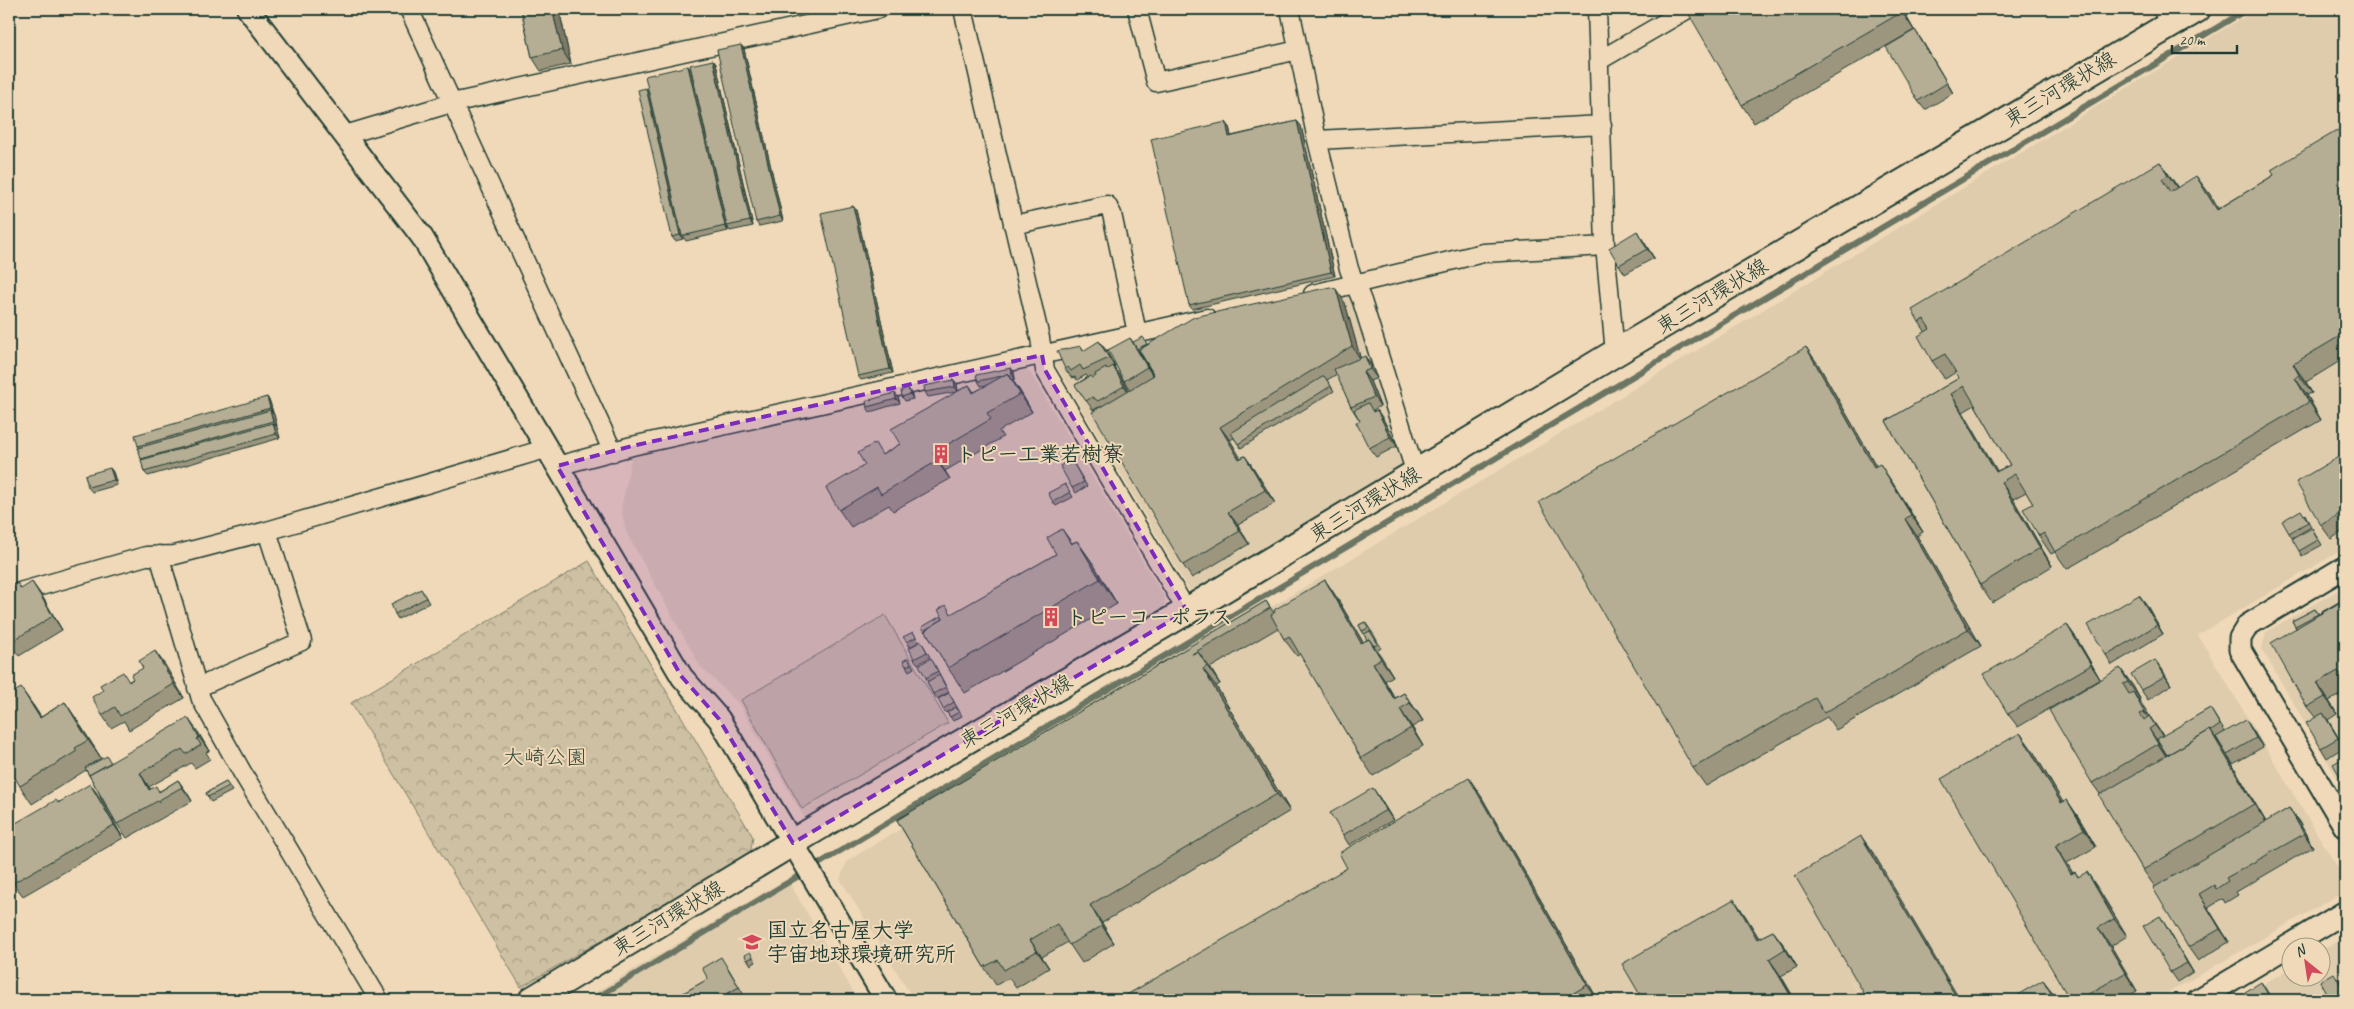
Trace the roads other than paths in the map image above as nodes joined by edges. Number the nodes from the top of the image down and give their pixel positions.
1 (248, 9) edge
2 (409, 9) edge
3 (878, 9) edge
4 (963, 9) edge
5 (1136, 9) edge
6 (1290, 9) edge
7 (1596, 9) edge
8 (1688, 9) edge
9 (2197, 9) edge
10 (2166, 16) edge
11 (1298, 50) junction
12 (1600, 60) junction
13 (452, 103) junction
14 (1602, 125) junction
15 (345, 135) junction
16 (1317, 140) junction
17 (1013, 225) junction
18 (1605, 246) junction
19 (1355, 284) junction
20 (1301, 297) edge
21 (1224, 314) edge
22 (1137, 333) junction
23 (1615, 353) junction
24 (1042, 355) junction
25 (545, 449) junction
26 (613, 452) junction
27 (557, 466) junction
28 (1416, 474) junction
29 (267, 531) junction
30 (159, 555) junction
31 (2345, 567) edge
32 (9, 595) edge
33 (1187, 611) junction
34 (197, 688) junction
35 (2345, 827) edge
36 (793, 843) junction
37 (2345, 912) edge
38 (379, 1000) edge
39 (532, 1000) edge
40 (886, 1000) edge
41 (2198, 1000) edge

1 - 15 street
2 - 13 street
3 - 13 street
4 - 17 street
5 - 11 street
6 - 11 street
7 - 12 street
8 - 12 street
9 - 10 main road, 東三河環状線
10 - 23 main road, 東三河環状線
11 - 16 street
12 - 14 street
13 - 15 street
13 - 26 street
14 - 16 street
14 - 18 street
15 - 25 street
16 - 19 street
17 - 22 street
17 - 24 street
18 - 19 street
18 - 23 street
19 - 20 street
19 - 28 street
21 - 22 street
22 - 24 street
23 - 28 main road, 東三河環状線
24 - 26 street
24 - 33 street
25 - 27 street
25 - 29 street
26 - 27 street
27 - 36 street
28 - 33 main road, 東三河環状線
29 - 30 street
29 - 34 street
30 - 32 street
30 - 34 street
31 - 35 street
33 - 36 main road, 東三河環状線
34 - 38 street
36 - 39 main road, 東三河環状線
36 - 40 street
37 - 41 street

